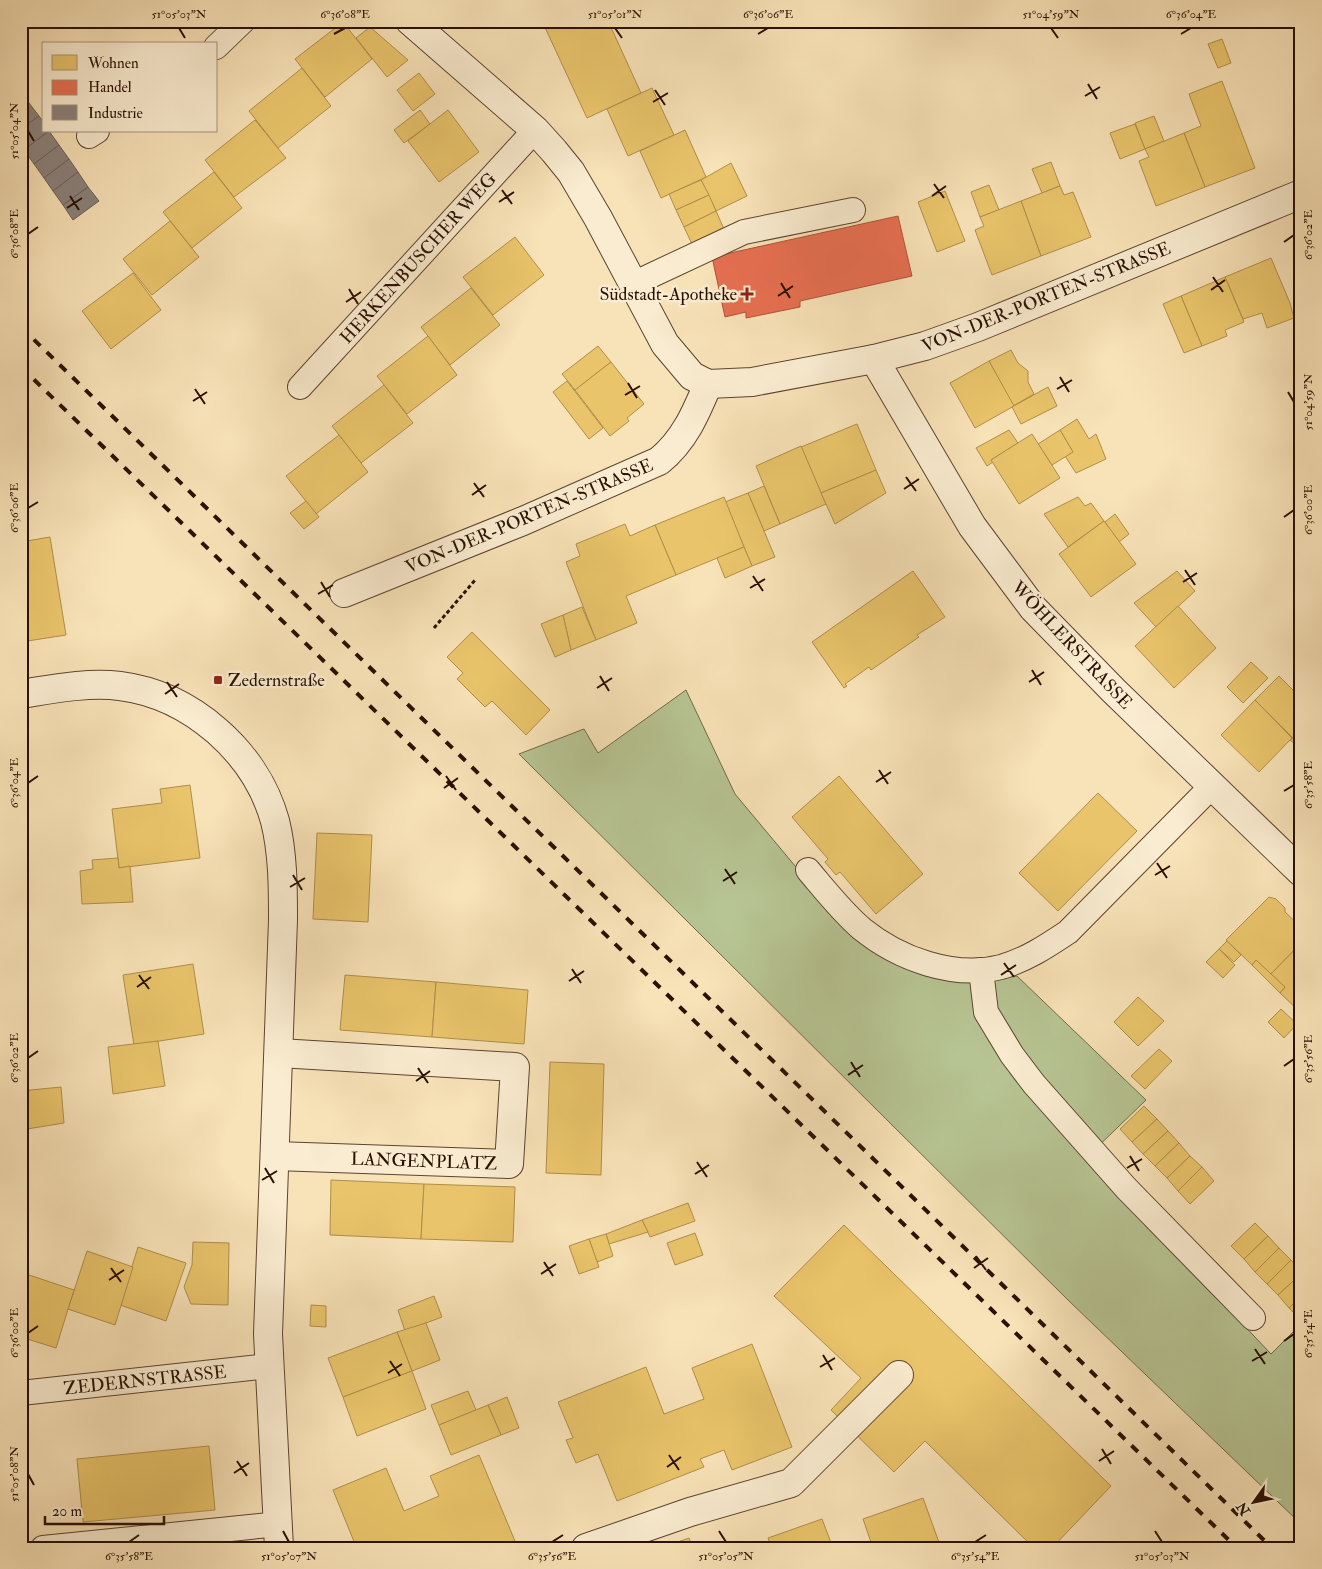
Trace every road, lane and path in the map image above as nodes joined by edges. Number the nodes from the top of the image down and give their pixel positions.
1 (243, 21) edge
2 (410, 21) edge
3 (218, 45) edge
4 (535, 130) junction
5 (1301, 194) edge
6 (853, 210) dead end
7 (633, 284) junction
8 (874, 359) junction
9 (708, 384) junction
10 (300, 387) dead end
11 (344, 593) dead end
12 (21, 694) edge
13 (1212, 786) junction
14 (808, 870) dead end
15 (1301, 872) edge
16 (981, 970) junction
17 (279, 1054) junction
18 (275, 1156) junction
19 (1253, 1318) dead end
20 (269, 1366) junction
21 (898, 1375) dead end
22 (21, 1393) edge
23 (279, 1536) edge
24 (43, 1548) edge
25 (586, 1548) edge

1 - 3 lane
2 - 4 street
4 - 7 street
4 - 10 lane, HERKENBUSCHER WEG
5 - 8 street, VON-DER-PORTEN-STRASSE
6 - 7 lane
7 - 9 street
8 - 9 street, VON-DER-PORTEN-STRASSE
8 - 13 street, WÖHLERSTRASSE
9 - 11 street, VON-DER-PORTEN-STRASSE
12 - 17 street
13 - 15 street, WÖHLERSTRASSE
13 - 16 lane
14 - 16 lane
16 - 19 lane
17 - 18 street
17 - 18 street, LANGENPLATZ
18 - 20 street
20 - 22 lane, ZEDERNSTRASSE
20 - 23 street
21 - 25 street
23 - 24 lane

